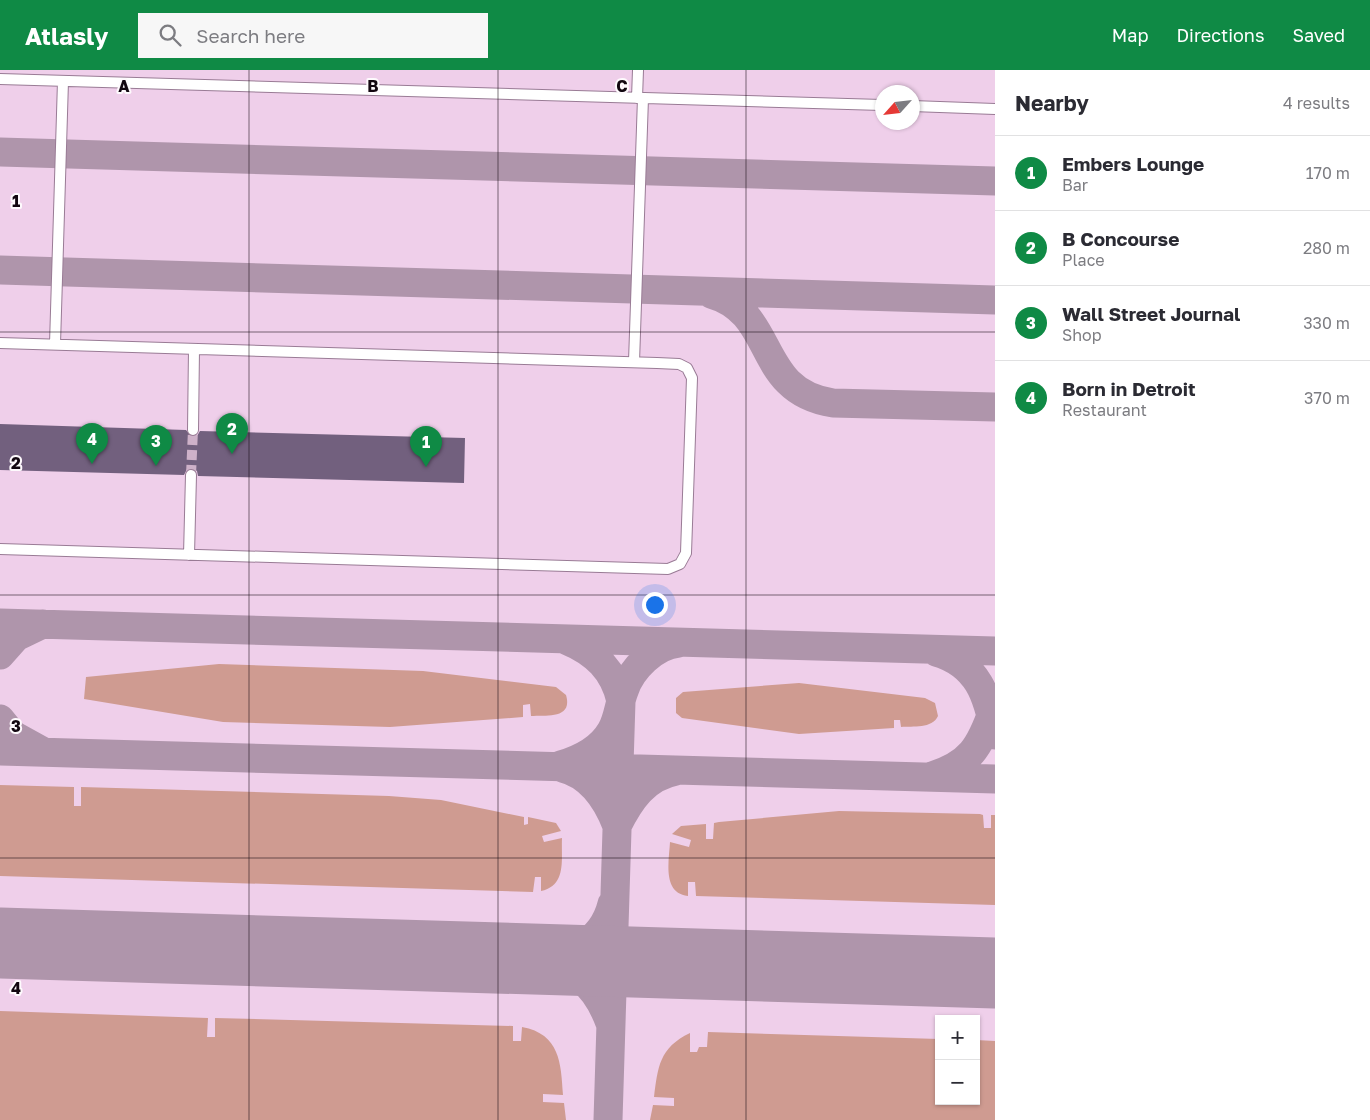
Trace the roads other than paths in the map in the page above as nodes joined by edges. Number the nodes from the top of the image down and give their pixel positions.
1 (638, 70) edge
2 (0, 79) edge
3 (63, 81) junction
4 (640, 98) junction
5 (875, 106) edge
6 (920, 106) edge
7 (995, 109) edge
8 (0, 343) edge
9 (55, 344) junction
10 (194, 348) junction
11 (634, 362) junction
12 (193, 430) tunnel mouth
13 (191, 475) tunnel mouth
14 (0, 549) edge
15 (189, 555) junction

1 - 4 lane
2 - 3 lane
3 - 4 lane
3 - 9 lane
4 - 5 lane
4 - 11 lane
6 - 7 lane
8 - 9 lane
9 - 10 lane
10 - 11 lane
10 - 12 lane
11 - 15 lane
13 - 15 lane
14 - 15 lane

